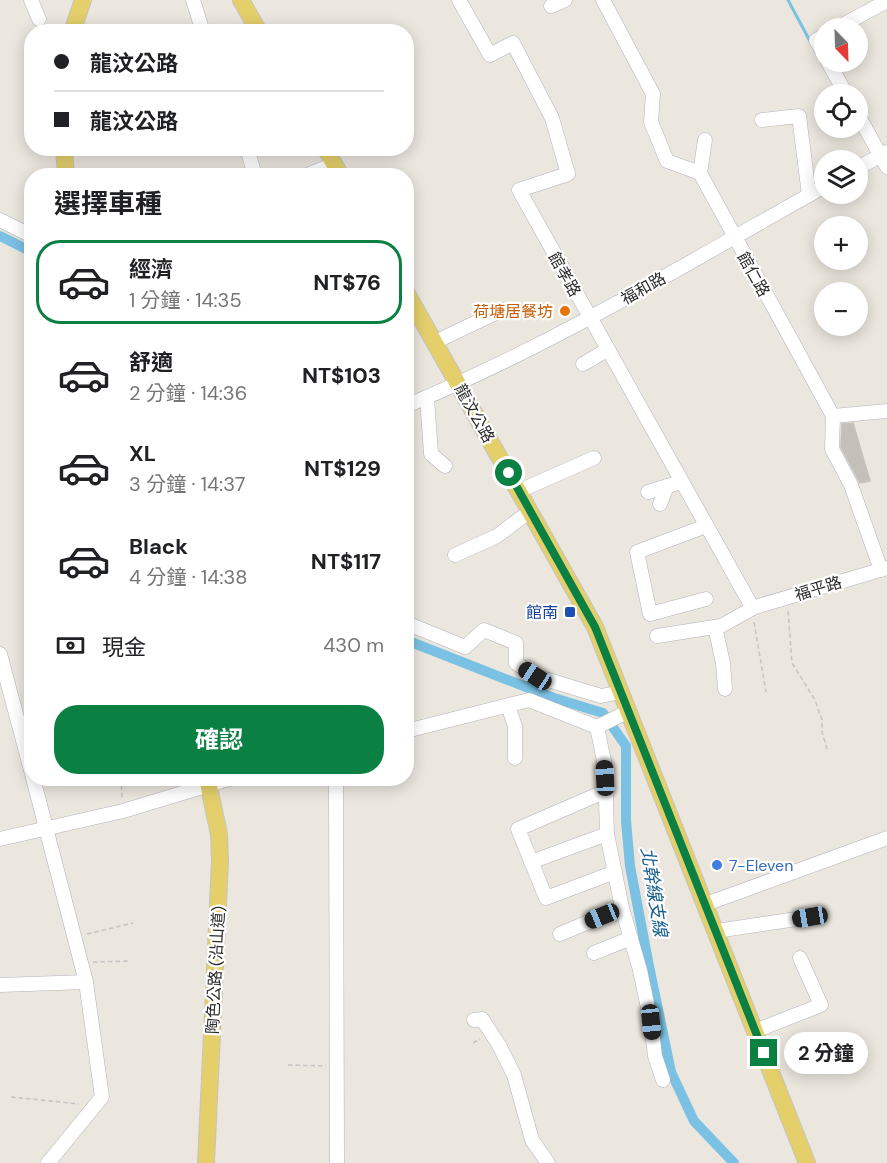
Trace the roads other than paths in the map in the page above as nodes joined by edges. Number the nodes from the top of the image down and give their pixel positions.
1 (32, 0) edge
2 (83, 0) edge
3 (193, 0) edge
4 (242, 0) edge
5 (459, 0) edge
6 (565, 0) edge
7 (603, 0) edge
8 (887, 1) edge
9 (551, 6) dead end
10 (856, 18) edge
11 (39, 19) dead end
12 (75, 24) edge
13 (200, 24) edge
14 (255, 24) edge
15 (762, 120) dead end
16 (868, 132) edge
17 (705, 140) dead end
18 (885, 158) edge
19 (868, 164) edge
20 (700, 173) junction
21 (814, 192) edge
22 (809, 195) junction
23 (0, 220) edge
24 (24, 232) edge
25 (733, 237) junction
26 (414, 306) edge
27 (502, 310) dead end
28 (589, 318) junction
29 (435, 342) junction
30 (607, 350) junction
31 (583, 364) dead end
32 (459, 384) junction
33 (427, 398) junction
34 (414, 403) edge
35 (887, 411) edge
36 (833, 416) junction
37 (594, 458) dead end
38 (445, 466) dead end
39 (681, 482) junction
40 (667, 486) junction
41 (519, 491) junction
42 (648, 492) dead end
43 (660, 504) dead end
44 (530, 511) junction
45 (706, 526) junction
46 (455, 555) dead end
47 (884, 569) edge
48 (706, 599) dead end
49 (751, 607) junction
50 (414, 626) edge
51 (715, 627) junction
52 (657, 636) dead end
53 (0, 654) edge
54 (725, 688) dead end
55 (621, 692) junction
56 (508, 706) junction
57 (629, 711) junction
58 (597, 727) junction
59 (414, 729) edge
60 (24, 744) edge
61 (515, 758) dead end
62 (35, 786) edge
63 (196, 786) edge
64 (209, 786) edge
65 (336, 786) edge
66 (606, 791) junction
67 (46, 829) junction
68 (607, 834) junction
69 (887, 838) edge
70 (0, 839) edge
71 (531, 862) junction
72 (615, 872) junction
73 (706, 904) junction
74 (622, 908) junction
75 (810, 917) dead end
76 (716, 931) junction
77 (560, 934) dead end
78 (631, 938) junction
79 (594, 953) dead end
80 (800, 958) dead end
81 (86, 982) junction
82 (0, 985) edge
83 (474, 1020) dead end
84 (755, 1031) junction
85 (663, 1080) dead end
86 (48, 1163) edge
87 (206, 1163) edge
88 (338, 1163) edge
89 (548, 1163) edge
90 (807, 1163) edge

1 - 11 street
2 - 12 main road
3 - 13 street
4 - 14 main road
5 - 28 street, 館孝路
6 - 9 street
7 - 20 street
8 - 10 street
15 - 22 street
16 - 18 street
17 - 20 street
18 - 19 street
20 - 25 street, 館仁路
21 - 22 street, 福和路
22 - 25 street, 福和路
23 - 24 street
25 - 28 street, 福和路
25 - 36 street, 館仁路
26 - 29 main road, 龍汶公路
27 - 29 street
28 - 30 street, 館孝路
28 - 32 street, 福和路
29 - 32 main road, 龍汶公路
30 - 31 street
30 - 39 street, 館孝路
32 - 33 street, 福和路
32 - 41 main road, 龍汶公路
33 - 34 street, 福和路
33 - 38 street
35 - 36 street
36 - 47 street
37 - 41 street
39 - 40 street
39 - 45 street, 館孝路
40 - 42 street
40 - 43 street
41 - 44 main road, 龍汶公路
44 - 46 street
44 - 55 main road, 龍汶公路
45 - 48 street
45 - 49 street, 館孝路
47 - 49 street, 福平路
49 - 51 street, 福平路
50 - 55 street
51 - 52 street, 福平路
51 - 54 street
53 - 60 street
55 - 57 main road, 龍汶公路
56 - 58 street
56 - 59 street
56 - 61 street
57 - 58 street
57 - 73 main road, 龍汶公路
58 - 66 street
62 - 67 street
63 - 67 street
64 - 87 main road, 陶色公路 (沿山道)
65 - 88 street
66 - 68 street
66 - 71 street
67 - 70 street
67 - 81 street
68 - 71 street
68 - 72 street
69 - 73 street
71 - 72 street
72 - 74 street
73 - 76 main road, 龍汶公路
74 - 77 street
74 - 78 street
75 - 76 street
76 - 84 main road, 龍汶公路
78 - 79 street
78 - 85 street
80 - 84 street
81 - 82 street
81 - 86 street
83 - 89 street
84 - 90 main road, 龍汶公路

